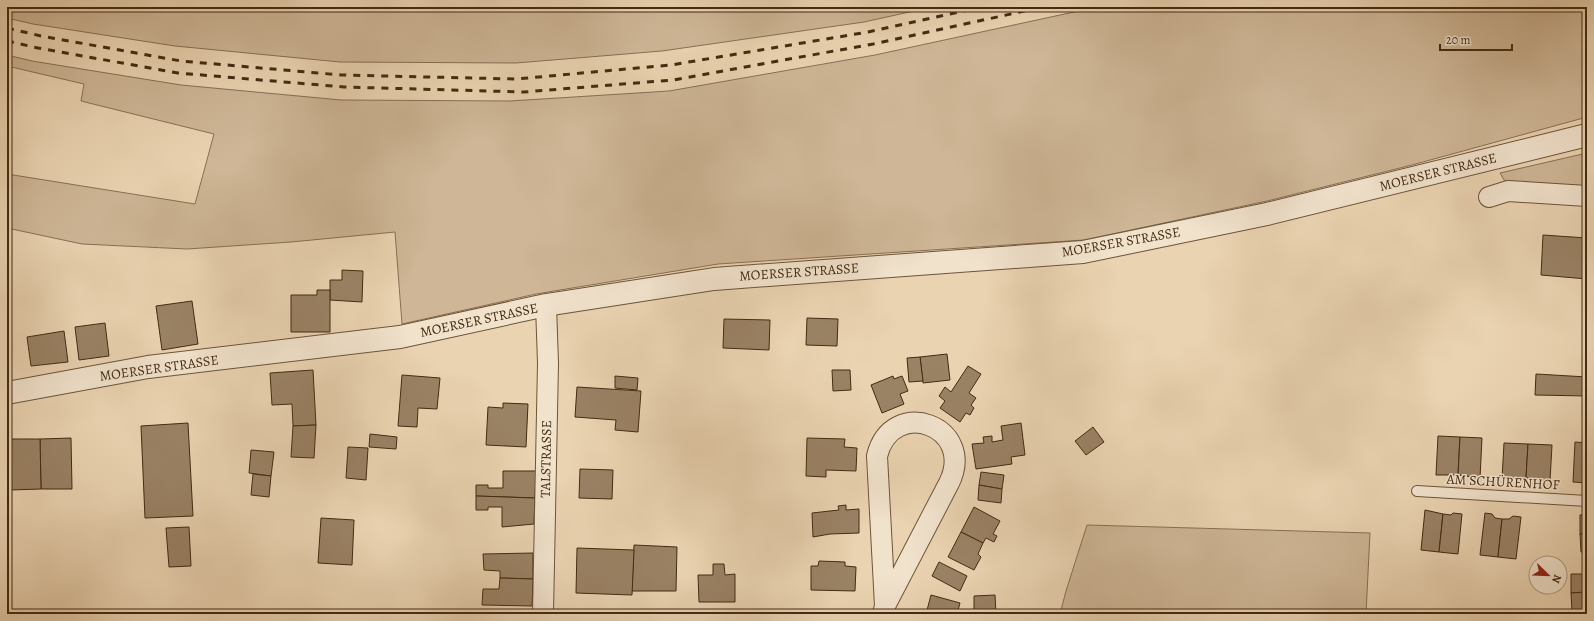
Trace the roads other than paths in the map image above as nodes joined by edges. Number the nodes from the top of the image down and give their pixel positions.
1 (1587, 135) edge
2 (1587, 196) edge
3 (1489, 197) dead end
4 (546, 305) junction
5 (7, 393) edge
6 (1417, 491) dead end
7 (1587, 501) edge
8 (884, 610) edge
9 (543, 614) edge

1 - 4 street, MOERSER STRASSE
2 - 3 street
4 - 5 street, MOERSER STRASSE
4 - 9 street, TALSTRASSE
6 - 7 lane, AM SCHÜRENHOF
8 - 8 street

